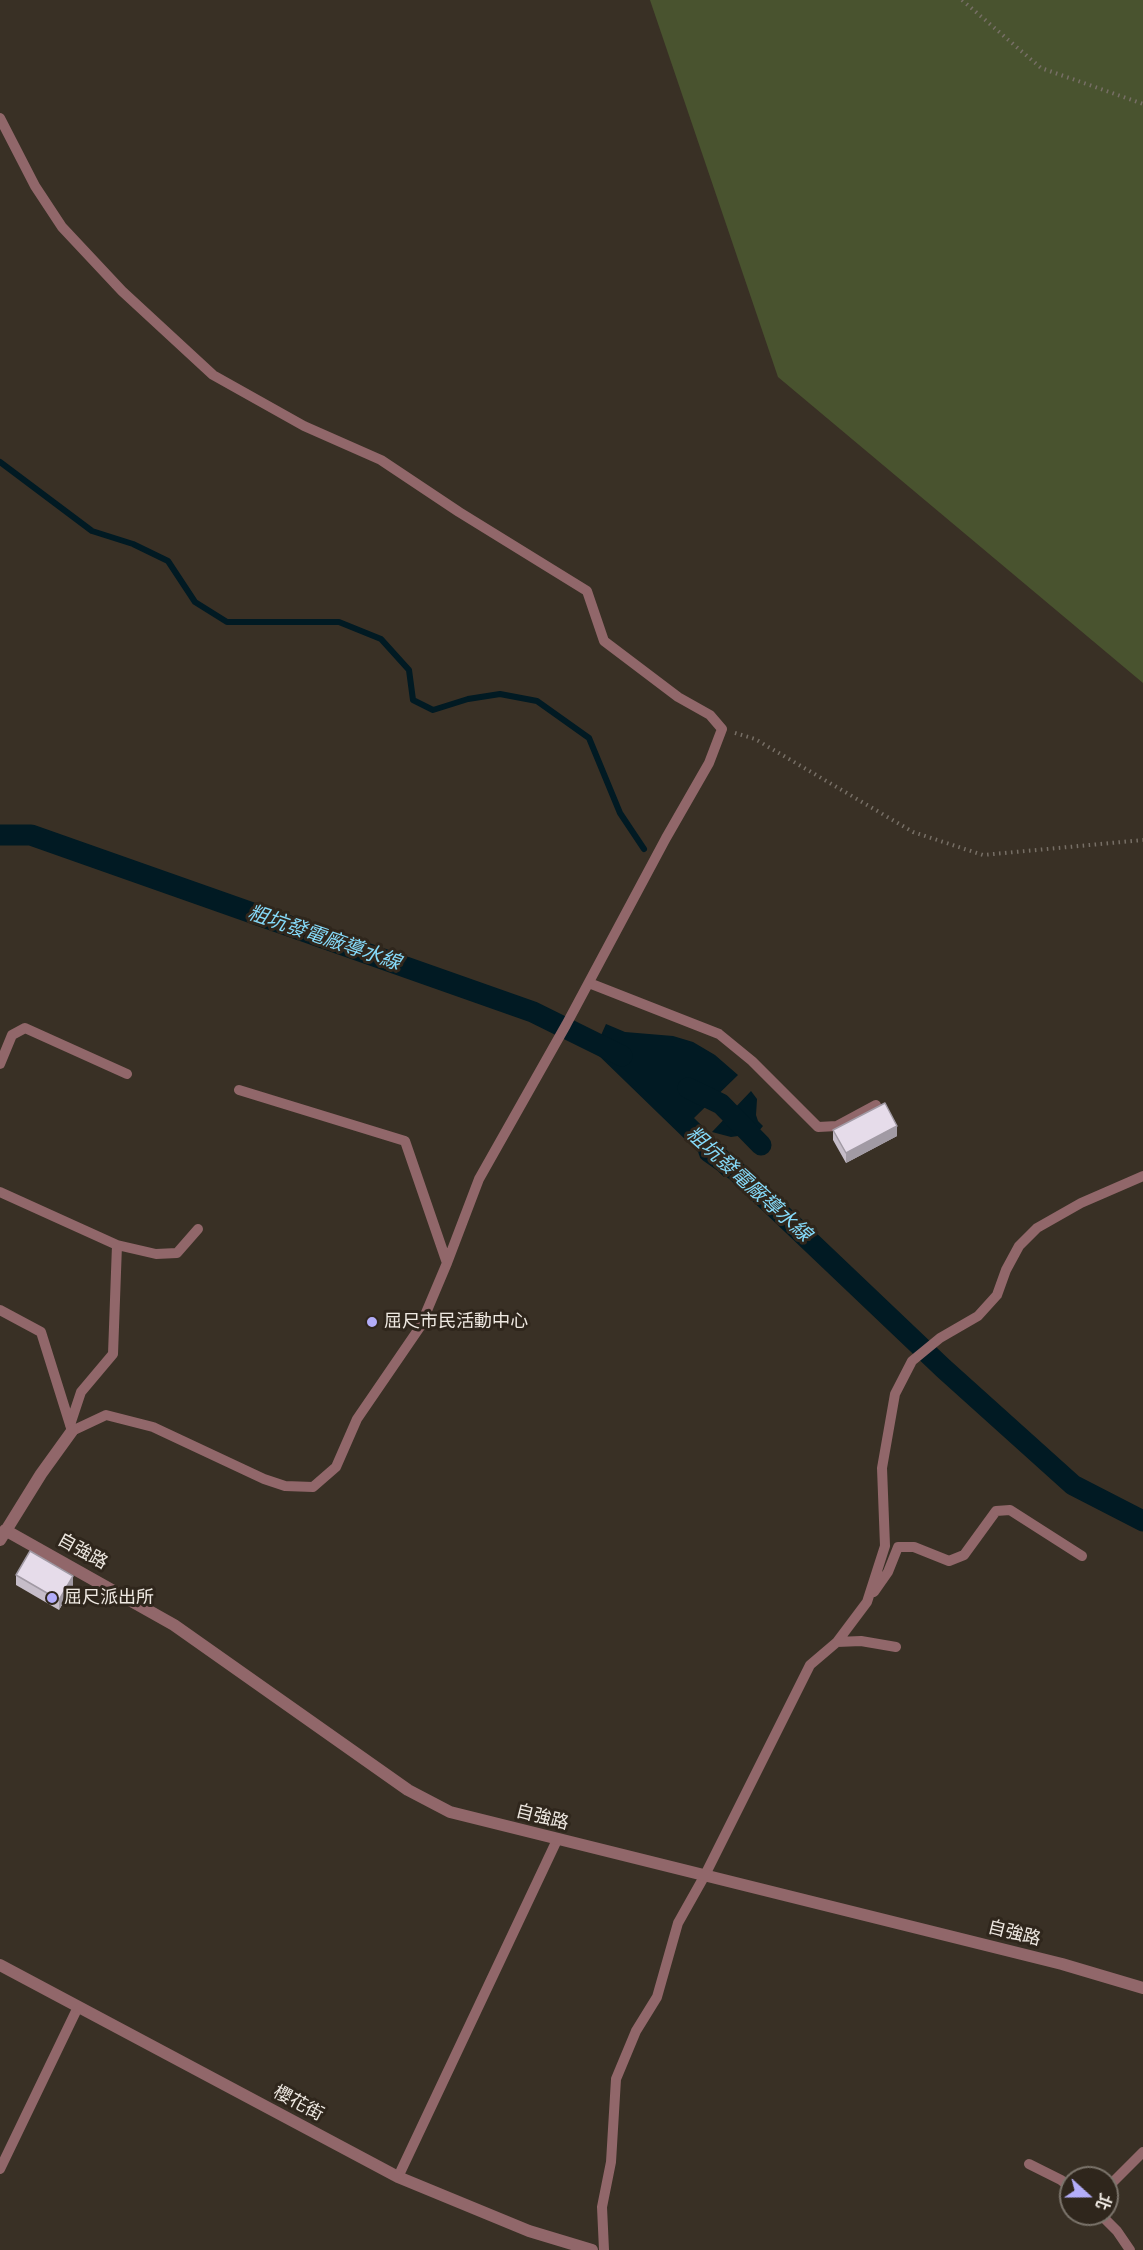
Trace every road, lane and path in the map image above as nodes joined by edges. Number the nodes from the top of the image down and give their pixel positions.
1 (962, 0) edge
2 (1143, 104) edge
3 (0, 118) edge
4 (722, 729) junction
5 (1143, 840) edge
6 (589, 982) junction
7 (0, 1064) edge
8 (127, 1074) dead end
9 (239, 1090) dead end
10 (876, 1105) edge
11 (1143, 1176) edge
12 (0, 1192) edge
13 (198, 1229) dead end
14 (117, 1245) junction
15 (447, 1263) junction
16 (0, 1310) edge
17 (71, 1428) junction
18 (2, 1532) edge
19 (1082, 1556) dead end
20 (867, 1602) junction
21 (837, 1642) junction
22 (896, 1647) dead end
23 (557, 1840) junction
24 (705, 1875) junction
25 (0, 1965) edge
26 (1143, 1988) edge
27 (78, 2007) junction
28 (1143, 2152) edge
29 (1029, 2164) dead end
30 (0, 2169) edge
31 (1119, 2176) edge
32 (398, 2177) junction
33 (1059, 2179) edge
34 (1112, 2226) edge
35 (592, 2250) edge
36 (604, 2250) edge
37 (1130, 2250) edge

1 - 2 path
3 - 4 lane
4 - 5 path
4 - 6 lane
6 - 10 lane
6 - 15 lane
7 - 8 lane
9 - 15 lane
11 - 20 lane
12 - 14 lane
13 - 14 lane
14 - 17 lane
15 - 17 lane
16 - 17 lane
17 - 18 street
18 - 23 street, 自強路
19 - 20 lane
20 - 21 lane
21 - 22 lane
21 - 24 lane
23 - 24 street, 自強路
23 - 32 lane
24 - 26 street, 自強路
24 - 36 lane
25 - 27 street, 櫻花街
27 - 30 lane
27 - 32 street, 櫻花街
28 - 31 lane
29 - 33 lane
32 - 35 street, 櫻花街
34 - 37 lane

